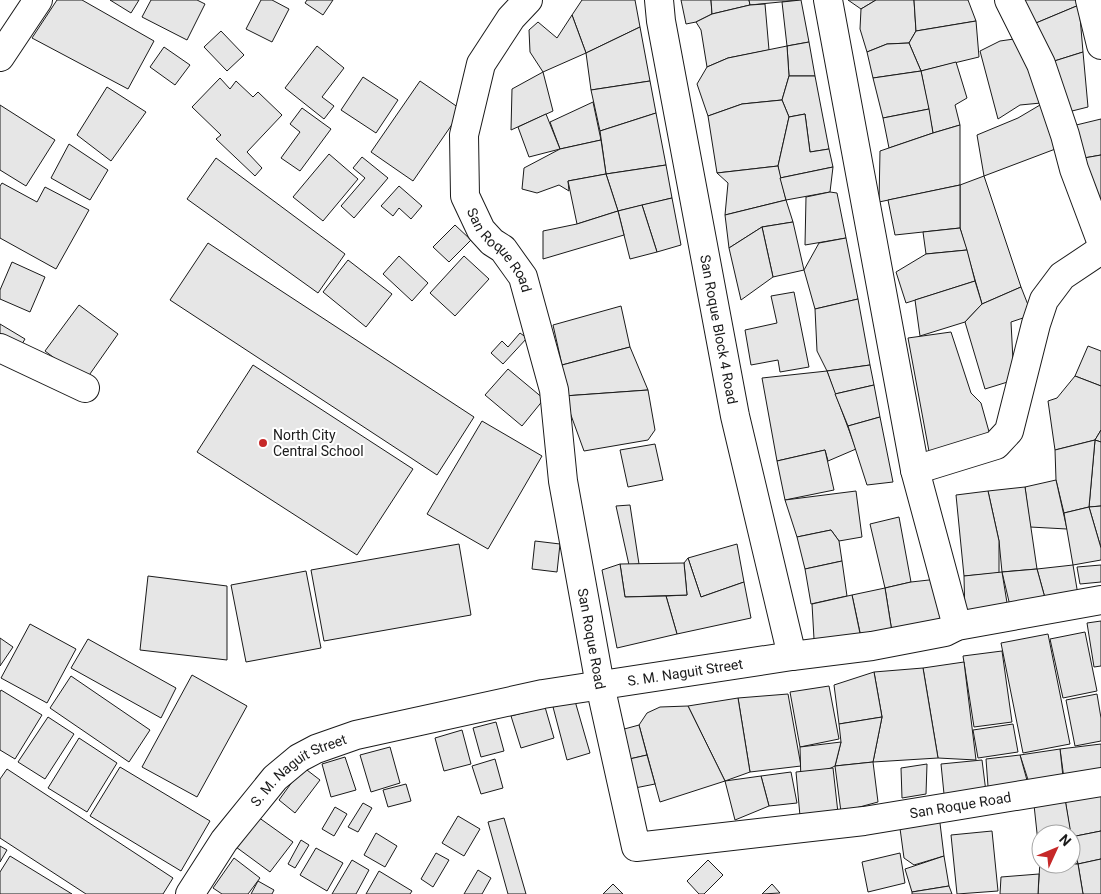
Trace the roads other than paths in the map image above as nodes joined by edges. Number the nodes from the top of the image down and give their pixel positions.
1 (38, 0) edge
2 (528, 0) edge
3 (659, 0) edge
4 (828, 0) edge
5 (1009, 0) edge
6 (1090, 0) edge
7 (1101, 45) edge
8 (0, 57) edge
9 (1101, 241) edge
10 (1101, 250) edge
11 (0, 348) edge
12 (84, 388) dead end
13 (915, 470) junction
14 (1101, 600) edge
15 (957, 626) junction
16 (792, 656) junction
17 (600, 685) junction
18 (1101, 782) edge
19 (190, 894) edge

1 - 8 street
2 - 17 street, San Roque Road
3 - 16 street, San Roque Block 4 Road
4 - 13 street
5 - 9 street
6 - 7 street
10 - 13 street
11 - 12 street
13 - 15 street
14 - 15 street, S. M. Naguit Street
15 - 16 street, S. M. Naguit Street
16 - 17 street, S. M. Naguit Street
17 - 18 street, San Roque Road
17 - 19 street, S. M. Naguit Street

